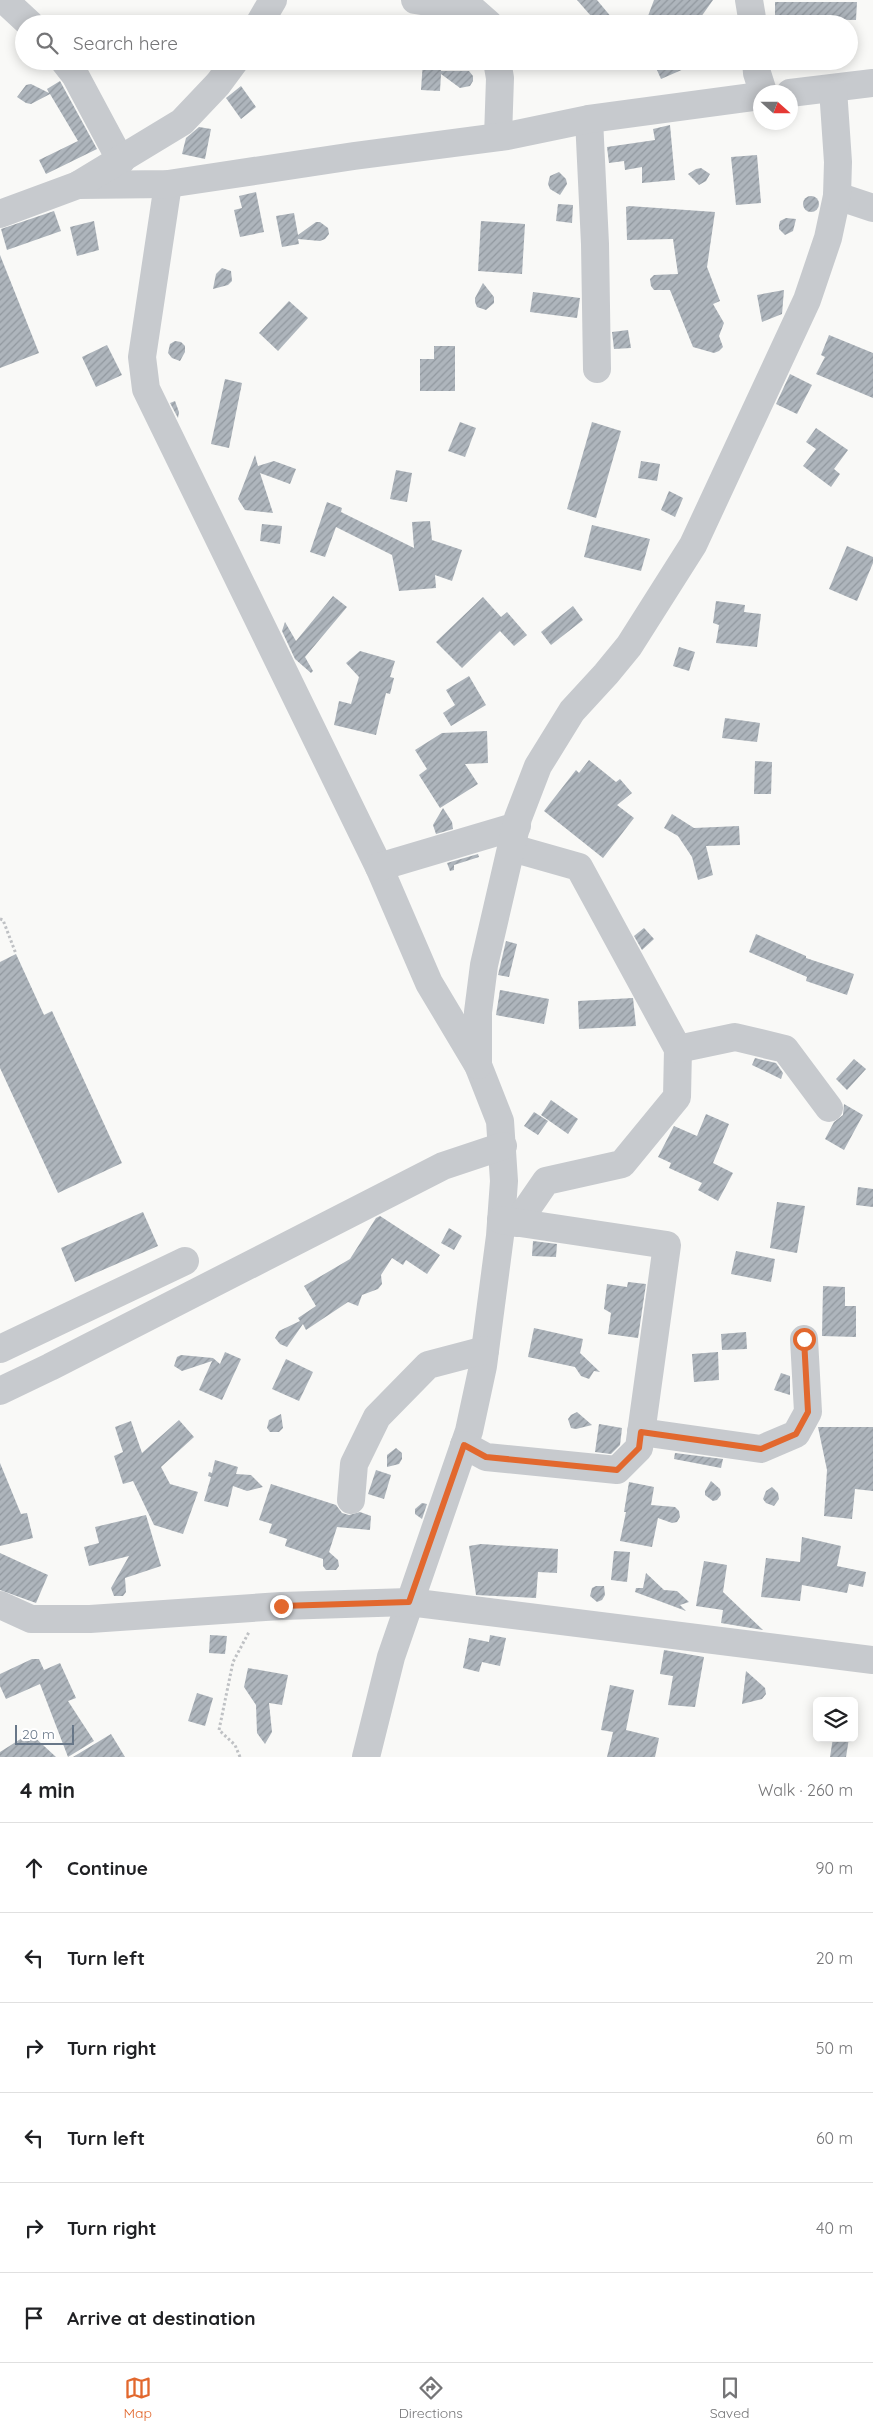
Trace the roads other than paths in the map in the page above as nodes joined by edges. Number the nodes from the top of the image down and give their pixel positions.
1 (4, 0) edge
2 (273, 0) edge
3 (415, 0) edge
4 (749, 0) edge
5 (20, 15) edge
6 (264, 15) edge
7 (479, 15) edge
8 (752, 15) edge
9 (72, 70) edge
10 (228, 70) edge
11 (499, 70) edge
12 (757, 70) edge
13 (873, 83) edge
14 (761, 85) edge
15 (833, 89) junction
16 (798, 92) edge
17 (753, 97) edge
18 (589, 118) junction
19 (498, 137) junction
20 (121, 161) junction
21 (168, 184) junction
22 (78, 186) junction
23 (837, 196) junction
24 (873, 208) edge
25 (0, 214) edge
26 (597, 369) dead end
27 (514, 837) junction
28 (379, 867) junction
29 (678, 1049) junction
30 (478, 1065) junction
31 (829, 1108) dead end
32 (503, 1146) junction
33 (509, 1221) junction
34 (186, 1261) dead end
35 (804, 1339) dead end
36 (3, 1340) edge
37 (486, 1350) junction
38 (0, 1391) edge
39 (641, 1432) junction
40 (464, 1445) junction
41 (351, 1500) dead end
42 (409, 1602) junction
43 (0, 1605) edge
44 (873, 1660) edge
45 (366, 1757) edge

1 - 5 street
2 - 6 street
3 - 7 street
4 - 8 street
9 - 20 street
10 - 20 street
11 - 19 street
12 - 14 street
13 - 15 street
15 - 16 street
15 - 23 street
17 - 18 street
18 - 19 street
18 - 26 street
19 - 21 street
20 - 22 street
21 - 22 street
21 - 28 street
22 - 25 street
23 - 24 street
23 - 27 street
27 - 28 street
27 - 29 street
27 - 30 street
28 - 30 street
29 - 31 street
29 - 33 street
30 - 32 street
32 - 33 street
32 - 38 street
33 - 37 street
33 - 39 street
34 - 36 street
35 - 39 street
37 - 40 street
37 - 41 street
39 - 40 street
40 - 42 street
42 - 43 street
42 - 44 street
42 - 45 street

